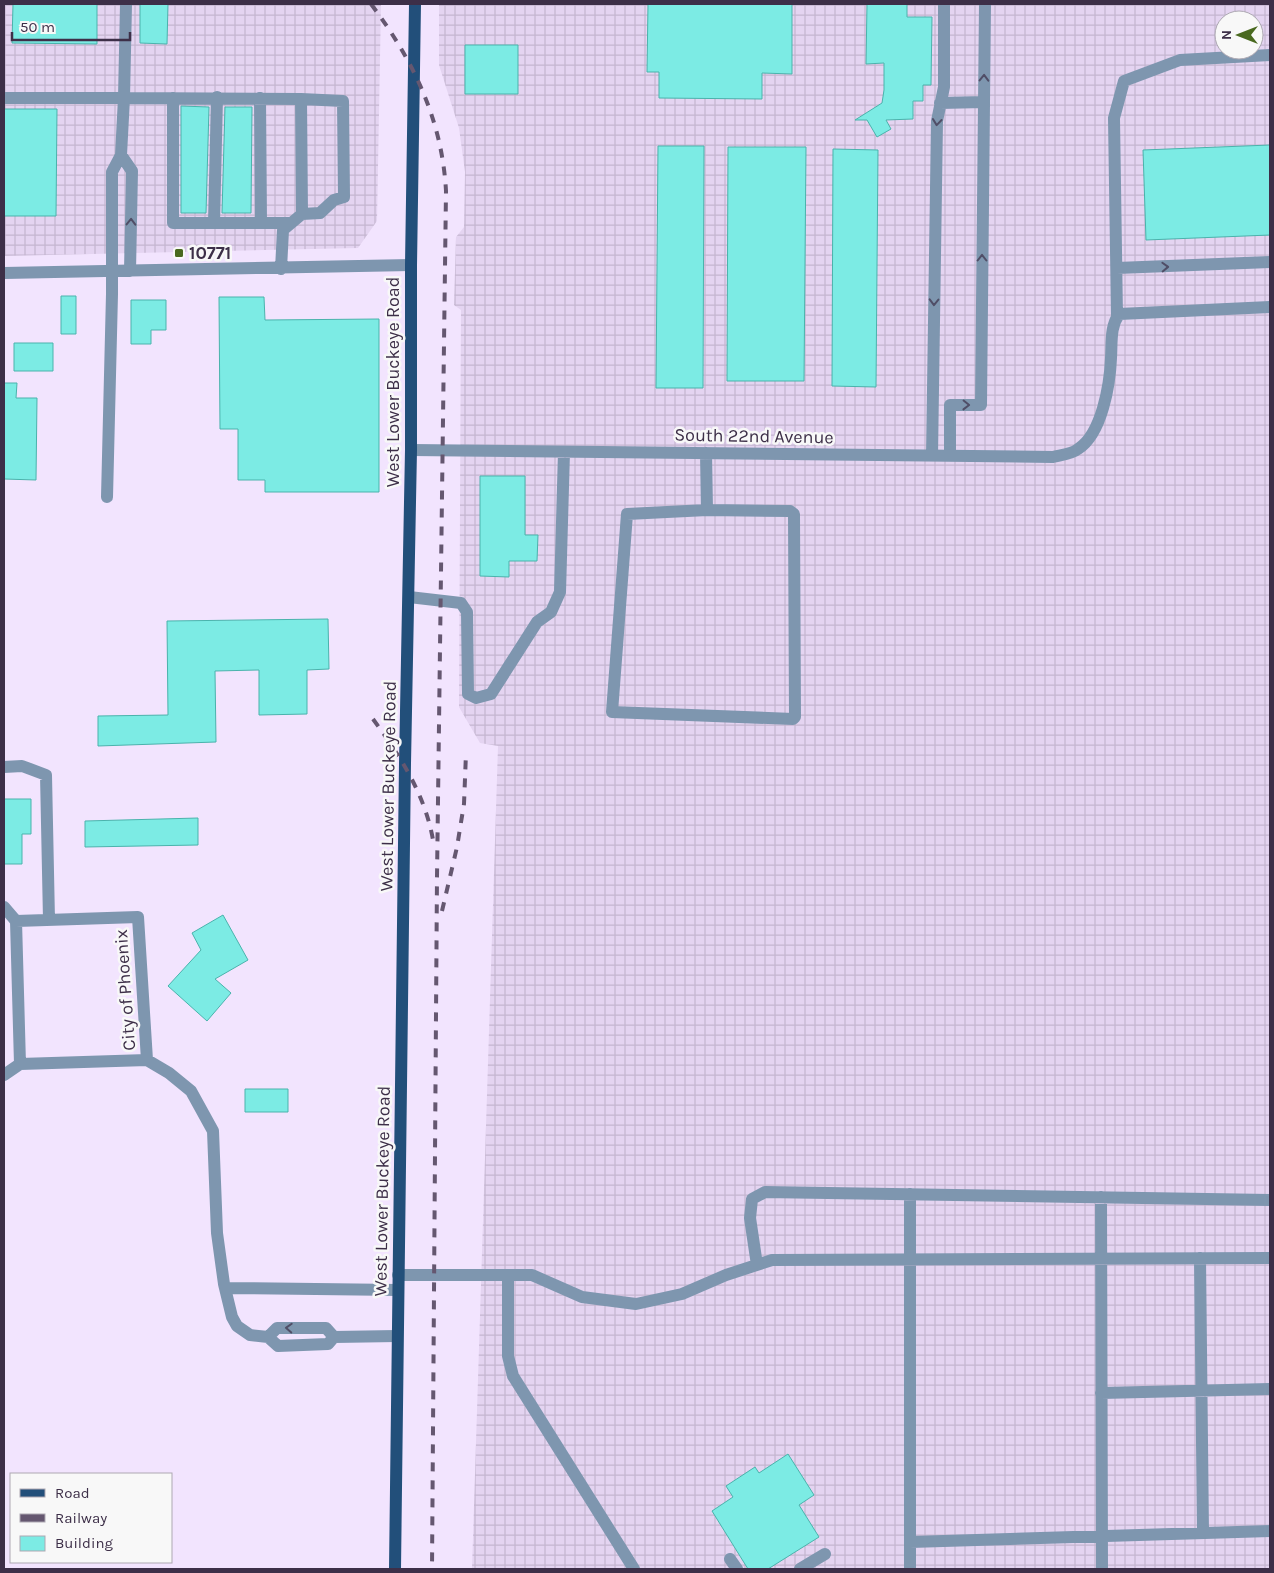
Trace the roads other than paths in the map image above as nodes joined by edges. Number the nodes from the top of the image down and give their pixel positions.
1 (126, 4) edge
2 (415, 4) edge
3 (944, 4) edge
4 (984, 4) edge
5 (1270, 55) edge
6 (4, 98) edge
7 (124, 98) junction
8 (173, 98) junction
9 (216, 98) junction
10 (260, 98) junction
11 (301, 99) junction
12 (983, 102) junction
13 (940, 103) junction
14 (121, 156) junction
15 (302, 214) junction
16 (214, 223) junction
17 (261, 223) junction
18 (289, 223) junction
19 (1270, 262) edge
20 (411, 265) junction
21 (1116, 268) junction
22 (281, 269) junction
23 (111, 271) junction
24 (130, 271) junction
25 (4, 272) edge
26 (1270, 307) edge
27 (1117, 317) junction
28 (411, 450) junction
29 (564, 452) junction
30 (706, 453) junction
31 (932, 456) junction
32 (950, 456) junction
33 (107, 496) dead end
34 (707, 510) junction
35 (409, 597) junction
36 (4, 767) edge
37 (4, 907) edge
38 (49, 920) junction
39 (16, 921) junction
40 (147, 1060) junction
41 (20, 1064) junction
42 (4, 1076) edge
43 (910, 1194) junction
44 (1101, 1197) junction
45 (1270, 1200) edge
46 (1200, 1258) junction
47 (1270, 1258) edge
48 (1100, 1259) junction
49 (910, 1261) junction
50 (757, 1265) junction
51 (398, 1275) junction
52 (508, 1275) junction
53 (225, 1288) junction
54 (398, 1290) junction
55 (397, 1336) junction
56 (1270, 1389) edge
57 (1201, 1391) junction
58 (1101, 1393) junction
59 (1270, 1531) edge
60 (1203, 1533) junction
61 (1102, 1536) junction
62 (910, 1542) junction
63 (825, 1554) dead end
64 (395, 1569) edge
65 (634, 1569) edge
66 (800, 1569) edge
67 (910, 1569) edge
68 (1102, 1569) edge

1 - 7 street
2 - 20 main road, West Lower Buckeye Road
3 - 13 street
12 -> 4 street
5 - 21 street
6 - 7 street
7 - 8 street
7 - 14 street
8 - 9 street
8 - 16 street
9 - 10 street
9 - 16 street
10 - 11 street
10 - 17 street
11 - 15 street
11 - 15 street
12 - 13 street
32 -> 12 street
13 -> 31 street
14 - 23 street
24 -> 14 street
15 - 18 street
16 - 17 street
17 - 18 street
18 - 22 street
21 -> 19 street
20 - 22 street
20 - 28 main road, West Lower Buckeye Road
21 - 27 street
22 - 24 street
23 - 24 street
23 - 25 street
23 - 33 street
26 - 27 street
27 - 32 street, South 22nd Avenue
28 - 29 street, South 22nd Avenue
28 - 35 main road, West Lower Buckeye Road
29 - 30 street, South 22nd Avenue
29 - 35 street
30 - 31 street, South 22nd Avenue
30 - 34 street
31 - 32 street, South 22nd Avenue
34 - 34 street
35 - 51 main road, West Lower Buckeye Road
36 - 38 street
37 - 39 street
38 - 39 street, City of Phoenix
38 - 40 street, City of Phoenix
39 - 41 street
40 - 41 street, City of Phoenix
40 - 53 street, City of Phoenix
41 - 42 street
43 - 44 street
43 - 49 street
43 - 50 street
44 - 45 street
44 - 48 street
46 - 47 street
46 - 48 street
46 - 57 street
48 - 49 street
48 - 58 street
49 - 50 street
49 - 62 street
50 - 52 street
51 - 52 street
51 - 54 main road, West Lower Buckeye Road
52 - 65 street
53 - 54 street
53 - 55 street, City of Phoenix
54 - 55 main road, West Lower Buckeye Road
55 - 64 main road, West Lower Buckeye Road
56 - 57 street
57 - 58 street
57 - 60 street
58 - 61 street
59 - 60 street
60 - 61 street
61 - 62 street
61 - 68 street
62 - 67 street
63 - 66 street

